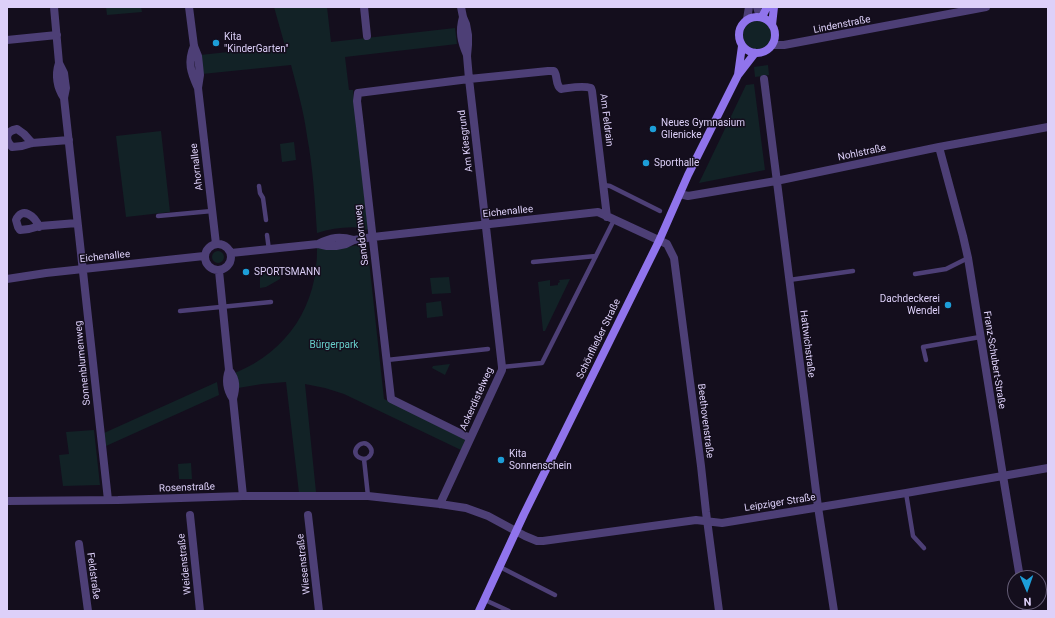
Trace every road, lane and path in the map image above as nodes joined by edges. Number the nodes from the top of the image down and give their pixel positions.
1 (54, 7) edge
2 (189, 7) edge
3 (364, 7) edge
4 (461, 7) edge
5 (749, 7) edge
6 (757, 7) edge
7 (767, 7) edge
8 (774, 7) edge
9 (986, 7) edge
10 (761, 17) junction
11 (747, 19) junction
12 (772, 25) junction
13 (57, 35) junction
14 (367, 36) dead end
15 (7, 40) edge
16 (772, 45) junction
17 (742, 46) junction
18 (755, 53) junction
19 (738, 75) junction
20 (469, 79) junction
21 (764, 79) dead end
22 (1048, 127) edge
23 (68, 140) junction
24 (32, 144) dead end
25 (939, 147) junction
26 (776, 181) junction
27 (604, 185) junction
28 (259, 186) dead end
29 (680, 194) junction
30 (212, 211) junction
31 (660, 211) dead end
32 (158, 216) dead end
33 (610, 218) junction
34 (266, 220) dead end
35 (77, 223) junction
36 (486, 224) junction
37 (39, 227) dead end
38 (267, 235) dead end
39 (373, 237) junction
40 (659, 240) junction
41 (216, 244) junction
42 (269, 250) junction
43 (231, 253) junction
44 (204, 256) junction
45 (596, 256) junction
46 (968, 258) junction
47 (533, 262) dead end
48 (83, 269) junction
49 (219, 270) junction
50 (853, 271) dead end
51 (915, 274) dead end
52 (7, 279) edge
53 (789, 280) junction
54 (271, 302) dead end
55 (222, 306) junction
56 (180, 311) dead end
57 (980, 337) junction
58 (488, 349) dead end
59 (387, 360) junction
60 (926, 360) dead end
61 (502, 367) junction
62 (470, 438) junction
63 (364, 459) dead end
64 (1048, 468) edge
65 (1003, 476) junction
66 (906, 493) junction
67 (244, 496) junction
68 (368, 496) junction
69 (108, 500) junction
70 (7, 501) edge
71 (440, 504) junction
72 (818, 507) junction
73 (190, 515) dead end
74 (308, 515) dead end
75 (708, 521) junction
76 (517, 532) junction
77 (79, 544) dead end
78 (924, 548) dead end
79 (500, 568) junction
80 (1019, 570) edge
81 (555, 595) dead end
82 (485, 600) junction
83 (88, 611) edge
84 (200, 611) edge
85 (319, 611) edge
86 (479, 611) edge
87 (509, 611) edge
88 (719, 611) edge
89 (834, 611) edge

1 - 13 street, Sonnenblumenweg
2 - 30 street, Ahornallee
3 - 14 street
4 - 20 street, Am Kiesgrund
5 - 11 street
6 - 10 street
7 - 10 main road
8 - 12 main road
9 - 16 street, Lindenstraße
10 - 11 main road
10 - 12 main road
11 - 17 main road
12 - 16 main road
13 - 15 street
13 - 23 street, Sonnenblumenweg
16 - 18 main road
17 - 18 main road
17 - 19 main road, Schönfließer Straße
18 - 19 main road, Schönfließer Straße
19 - 29 main road, Schönfließer Straße
20 - 27 street, Am Feldrain
20 - 36 street, Am Kiesgrund
20 - 39 street, Sanddornweg
21 - 26 street, Hattwichstraße
22 - 25 street, Nohlstraße
23 - 24 street
23 - 35 street, Sonnenblumenweg
25 - 26 street, Nohlstraße
25 - 46 street, Franz-Schubert-Straße
26 - 29 street, Nohlstraße
26 - 53 street, Hattwichstraße
27 - 31 lane
27 - 33 street, Am Feldrain
28 - 34 lane
29 - 40 main road, Schönfließer Straße
30 - 32 lane
30 - 41 street, Ahornallee
33 - 36 street, Eichenallee
33 - 40 street, Eichenallee
33 - 45 lane
35 - 37 street
35 - 48 street, Sonnenblumenweg
36 - 39 street, Eichenallee
36 - 61 street, Ackerdistelweg
38 - 42 lane
39 - 42 street, Eichenallee
39 - 59 street, Sanddornweg
40 - 75 street, Beethovenstraße
40 - 76 main road, Schönfließer Straße
41 - 43 street
41 - 44 street
42 - 43 street, Eichenallee
43 - 49 street
44 - 48 street, Eichenallee
44 - 49 street
45 - 47 lane
45 - 61 lane
46 - 51 lane
46 - 57 street, Franz-Schubert-Straße
48 - 52 street, Eichenallee
48 - 69 street, Sonnenblumenweg
49 - 55 street
50 - 53 lane
53 - 72 street, Hattwichstraße
54 - 55 lane
55 - 56 lane
55 - 67 street
57 - 60 lane
57 - 65 street, Franz-Schubert-Straße
58 - 59 lane
59 - 62 street, Sanddornweg
61 - 62 street, Ackerdistelweg
62 - 71 street, Ackerdistelweg
63 - 68 lane
64 - 65 street, Leipziger Straße
65 - 66 street, Leipziger Straße
65 - 80 street, Franz-Schubert-Straße
66 - 72 street, Leipziger Straße
66 - 78 lane
67 - 68 street, Rosenstraße
67 - 69 street, Rosenstraße
68 - 71 street, Rosenstraße
69 - 70 street, Rosenstraße
71 - 76 street, Rosenstraße
72 - 75 street, Leipziger Straße
72 - 89 street, Hattwichstraße
73 - 84 street, Weidenstraße
74 - 85 street, Wiesenstraße
75 - 76 street, Leipziger Straße
75 - 88 street, Beethovenstraße
76 - 79 main road, Schönfließer Straße
77 - 83 street, Feldstraße
79 - 81 lane
79 - 82 main road, Schönfließer Straße
82 - 86 main road, Schönfließer Straße
82 - 87 lane

